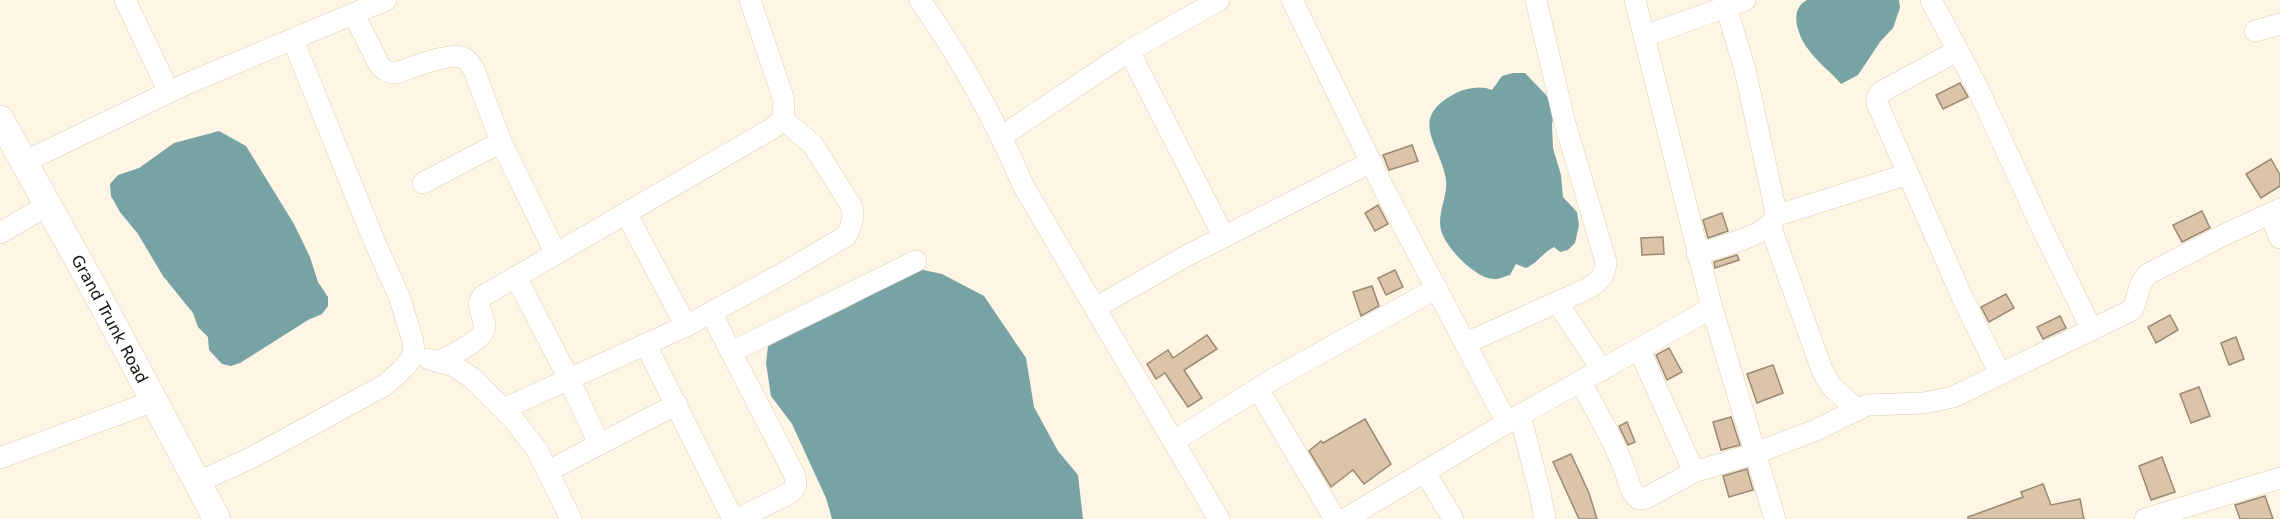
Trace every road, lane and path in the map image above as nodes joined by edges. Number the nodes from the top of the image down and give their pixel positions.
1 (125, 0) edge
2 (386, 0) edge
3 (750, 0) edge
4 (920, 0) edge
5 (1219, 0) edge
6 (1292, 0) edge
7 (1536, 0) edge
8 (1635, 0) edge
9 (1931, 0) edge
10 (1735, 3) edge
11 (357, 9) edge
12 (2280, 24) edge
13 (2255, 31) dead end
14 (1645, 36) junction
15 (293, 40) junction
16 (1129, 51) junction
17 (1957, 51) junction
18 (169, 92) junction
19 (0, 119) edge
20 (783, 119) junction
21 (1002, 136) junction
22 (501, 142) junction
23 (24, 162) junction
24 (1371, 162) junction
25 (1908, 174) junction
26 (423, 183) dead end
27 (48, 205) junction
28 (2275, 212) edge
29 (626, 213) junction
30 (1772, 221) junction
31 (0, 232) edge
32 (1224, 237) junction
33 (2280, 238) edge
34 (556, 254) junction
35 (1697, 254) junction
36 (916, 261) dead end
37 (516, 277) junction
38 (1437, 288) junction
39 (1557, 302) junction
40 (1095, 308) junction
41 (1712, 308) junction
42 (711, 313) junction
43 (686, 326) junction
44 (2092, 330) junction
45 (1466, 343) junction
46 (646, 345) junction
47 (1639, 349) junction
48 (731, 352) junction
49 (414, 355) junction
50 (438, 362) junction
51 (1602, 370) junction
52 (2000, 374) junction
53 (569, 379) junction
54 (1581, 383) junction
55 (1258, 389) junction
56 (154, 400) junction
57 (676, 404) junction
58 (503, 409) junction
59 (1856, 409) junction
60 (1513, 419) junction
61 (1174, 441) junction
62 (599, 444) junction
63 (1755, 453) junction
64 (0, 458) edge
65 (548, 471) junction
66 (1425, 472) junction
67 (1694, 472) junction
68 (2280, 478) edge
69 (198, 483) junction
70 (1635, 496) junction
71 (217, 519) edge
72 (571, 519) edge
73 (733, 519) edge
74 (738, 519) edge
75 (1219, 519) edge
76 (1335, 519) edge
77 (1345, 519) edge
78 (1453, 519) edge
79 (1545, 519) edge
80 (1641, 519) edge
81 (1775, 519) edge
82 (2145, 519) edge

1 - 18 street
2 - 11 street
3 - 20 street
4 - 21 street
5 - 16 street
6 - 24 street
7 - 39 street
8 - 14 street
9 - 17 street
10 - 14 street
10 - 30 street
11 - 15 street
11 - 22 street
12 - 13 street
14 - 35 street
15 - 18 street
15 - 49 street
16 - 21 street
16 - 32 street
17 - 25 street
17 - 44 street
18 - 23 street
19 - 23 main road, Grand Trunk Road
20 - 29 street
20 - 42 street
21 - 40 street
22 - 26 street
22 - 34 street
23 - 27 main road, Grand Trunk Road
24 - 32 street
24 - 38 street
25 - 30 street
25 - 52 street
27 - 31 street
27 - 56 main road, Grand Trunk Road
28 - 33 street
28 - 44 street
29 - 34 street
29 - 43 street
30 - 35 street
30 - 59 street
32 - 40 street
34 - 37 street
35 - 41 street
36 - 48 street
37 - 50 street
37 - 53 street
38 - 45 street
38 - 55 street
39 - 45 street
39 - 51 street
40 - 61 street
41 - 47 street
41 - 63 street
42 - 43 street
42 - 48 street
43 - 46 street
44 - 52 street
45 - 60 street
46 - 53 street
46 - 57 street
47 - 51 street
47 - 67 street
48 - 74 street
49 - 50 street
49 - 69 street
50 - 58 street
51 - 54 street
52 - 59 street
53 - 58 street
53 - 62 street
54 - 60 street
54 - 70 street
55 - 61 street
55 - 76 street
56 - 64 street
56 - 69 main road, Grand Trunk Road
57 - 62 street
57 - 73 street
58 - 65 street
59 - 63 street
60 - 66 street
60 - 79 street
61 - 75 street
62 - 65 street
63 - 67 street
63 - 81 street
65 - 72 street
66 - 77 street
66 - 78 street
67 - 70 street
68 - 82 street
69 - 71 main road, Grand Trunk Road
70 - 80 street

